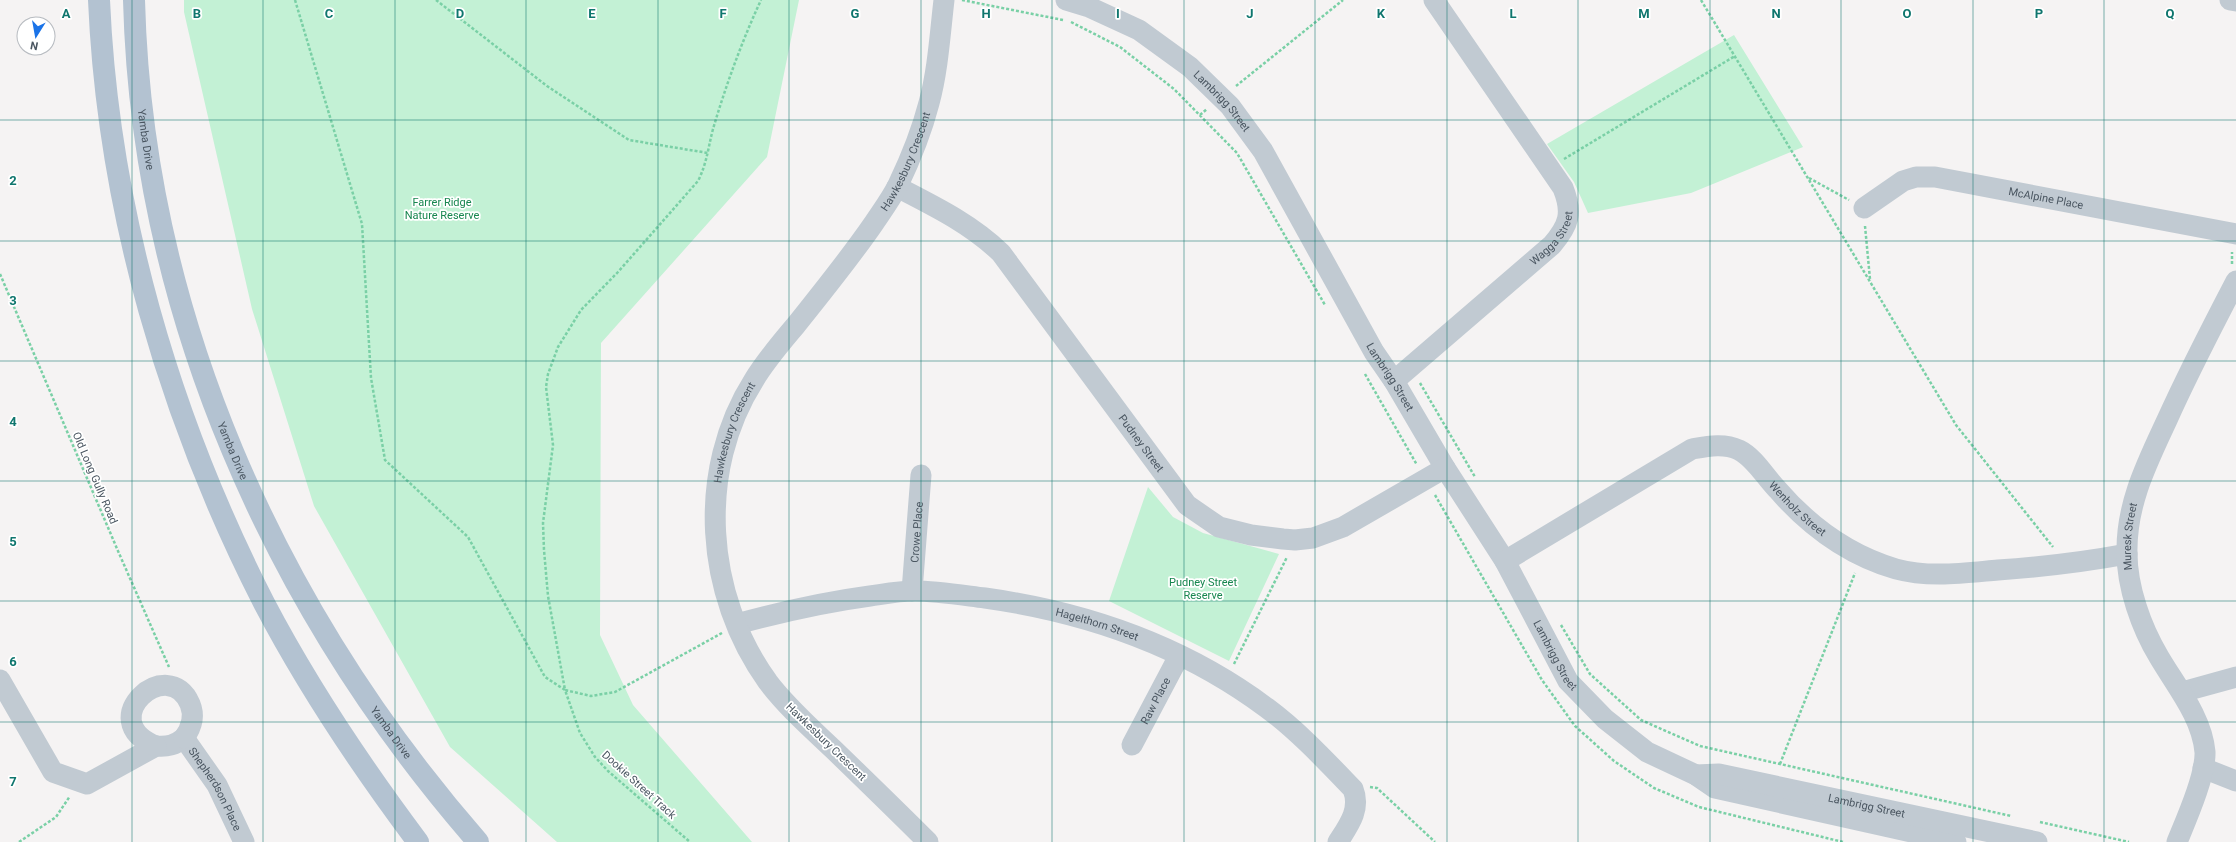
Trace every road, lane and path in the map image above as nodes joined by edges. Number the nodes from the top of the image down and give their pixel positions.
1 (99, 0) edge
2 (134, 0) edge
3 (295, 0) edge
4 (436, 0) edge
5 (761, 0) edge
6 (944, 0) edge
7 (1066, 0) edge
8 (1343, 0) edge
9 (1434, 0) edge
10 (1702, 0) edge
11 (2230, 0) edge
12 (2236, 1) edge
13 (1736, 56) junction
14 (1222, 98) junction
15 (1200, 115) dead end
16 (708, 153) junction
17 (1550, 168) junction
18 (897, 187) junction
19 (1864, 208) dead end
20 (2236, 234) edge
21 (0, 274) edge
22 (2236, 281) edge
23 (1410, 367) junction
24 (1394, 381) junction
25 (1471, 471) junction
26 (1449, 474) junction
27 (921, 475) dead end
28 (1475, 478) dead end
29 (1295, 540) junction
30 (2127, 554) junction
31 (1862, 556) junction
32 (1505, 560) junction
33 (2067, 564) junction
34 (912, 591) junction
35 (1558, 620) dead end
36 (737, 624) junction
37 (1179, 656) junction
38 (2236, 677) edge
39 (0, 680) edge
40 (1226, 680) junction
41 (168, 686) junction
42 (565, 690) junction
43 (2182, 692) junction
44 (184, 738) junction
45 (1132, 745) dead end
46 (156, 746) junction
47 (1780, 764) junction
48 (2203, 768) junction
49 (2236, 781) edge
50 (80, 782) junction
51 (1362, 785) dead end
52 (2015, 817) dead end
53 (2037, 822) dead end
54 (1935, 834) edge
55 (20, 842) edge
56 (244, 842) edge
57 (418, 842) edge
58 (478, 842) edge
59 (690, 842) edge
60 (928, 842) edge
61 (1338, 842) edge
62 (1435, 842) edge
63 (2037, 842) edge
64 (2129, 842) edge
65 (2177, 842) edge

1 - 57 main road
2 - 58 main road, Yamba Drive
3 - 42 path
4 - 16 path
5 - 16 path, Dookie Street Track
6 - 18 street, Hawkesbury Crescent
7 - 14 street, Lambrigg Street
8 - 14 path
9 - 17 street, Wagga Street
10 - 13 path
11 - 12 street
13 - 17 path
13 - 33 path
14 - 15 path
14 - 24 street, Lambrigg Street
16 - 42 path, Dookie Street Track
17 - 23 street, Wagga Street
18 - 29 street, Pudney Street
18 - 36 street, Hawkesbury Crescent
19 - 20 street, McAlpine Place
21 - 41 path, Old Long Gully Road
22 - 30 street, Muresk Street
23 - 24 street, Wagga Street
23 - 25 path
24 - 26 street, Lambrigg Street
25 - 26 path
25 - 28 path
26 - 29 street, Pudney Street
26 - 32 street, Lambrigg Street
27 - 34 street, Crowe Place
29 - 40 path
30 - 33 street, Wenholz Street
30 - 43 street, Muresk Street
31 - 32 street, Wenholz Street
31 - 33 street, Wenholz Street
31 - 47 path
32 - 54 street, Lambrigg Street
34 - 36 street, Hagelthorn Street
34 - 37 street, Hagelthorn Street
35 - 47 path
36 - 42 path
36 - 60 street, Hawkesbury Crescent
37 - 40 street, Hagelthorn Street
37 - 45 street, Raw Place
38 - 43 street
39 - 50 street
40 - 61 street, Hagelthorn Street
41 - 44 street, Shepherdson Place
41 - 46 street
42 - 59 path, Dookie Street Track
43 - 48 street, Muresk Street
44 - 46 street, Shepherdson Place
44 - 56 street, Shepherdson Place
46 - 50 street, Shepherdson Place
47 - 52 path
48 - 49 street
48 - 65 street, Muresk Street
50 - 55 path
51 - 62 path
53 - 64 path
54 - 63 street, Lambrigg Street

